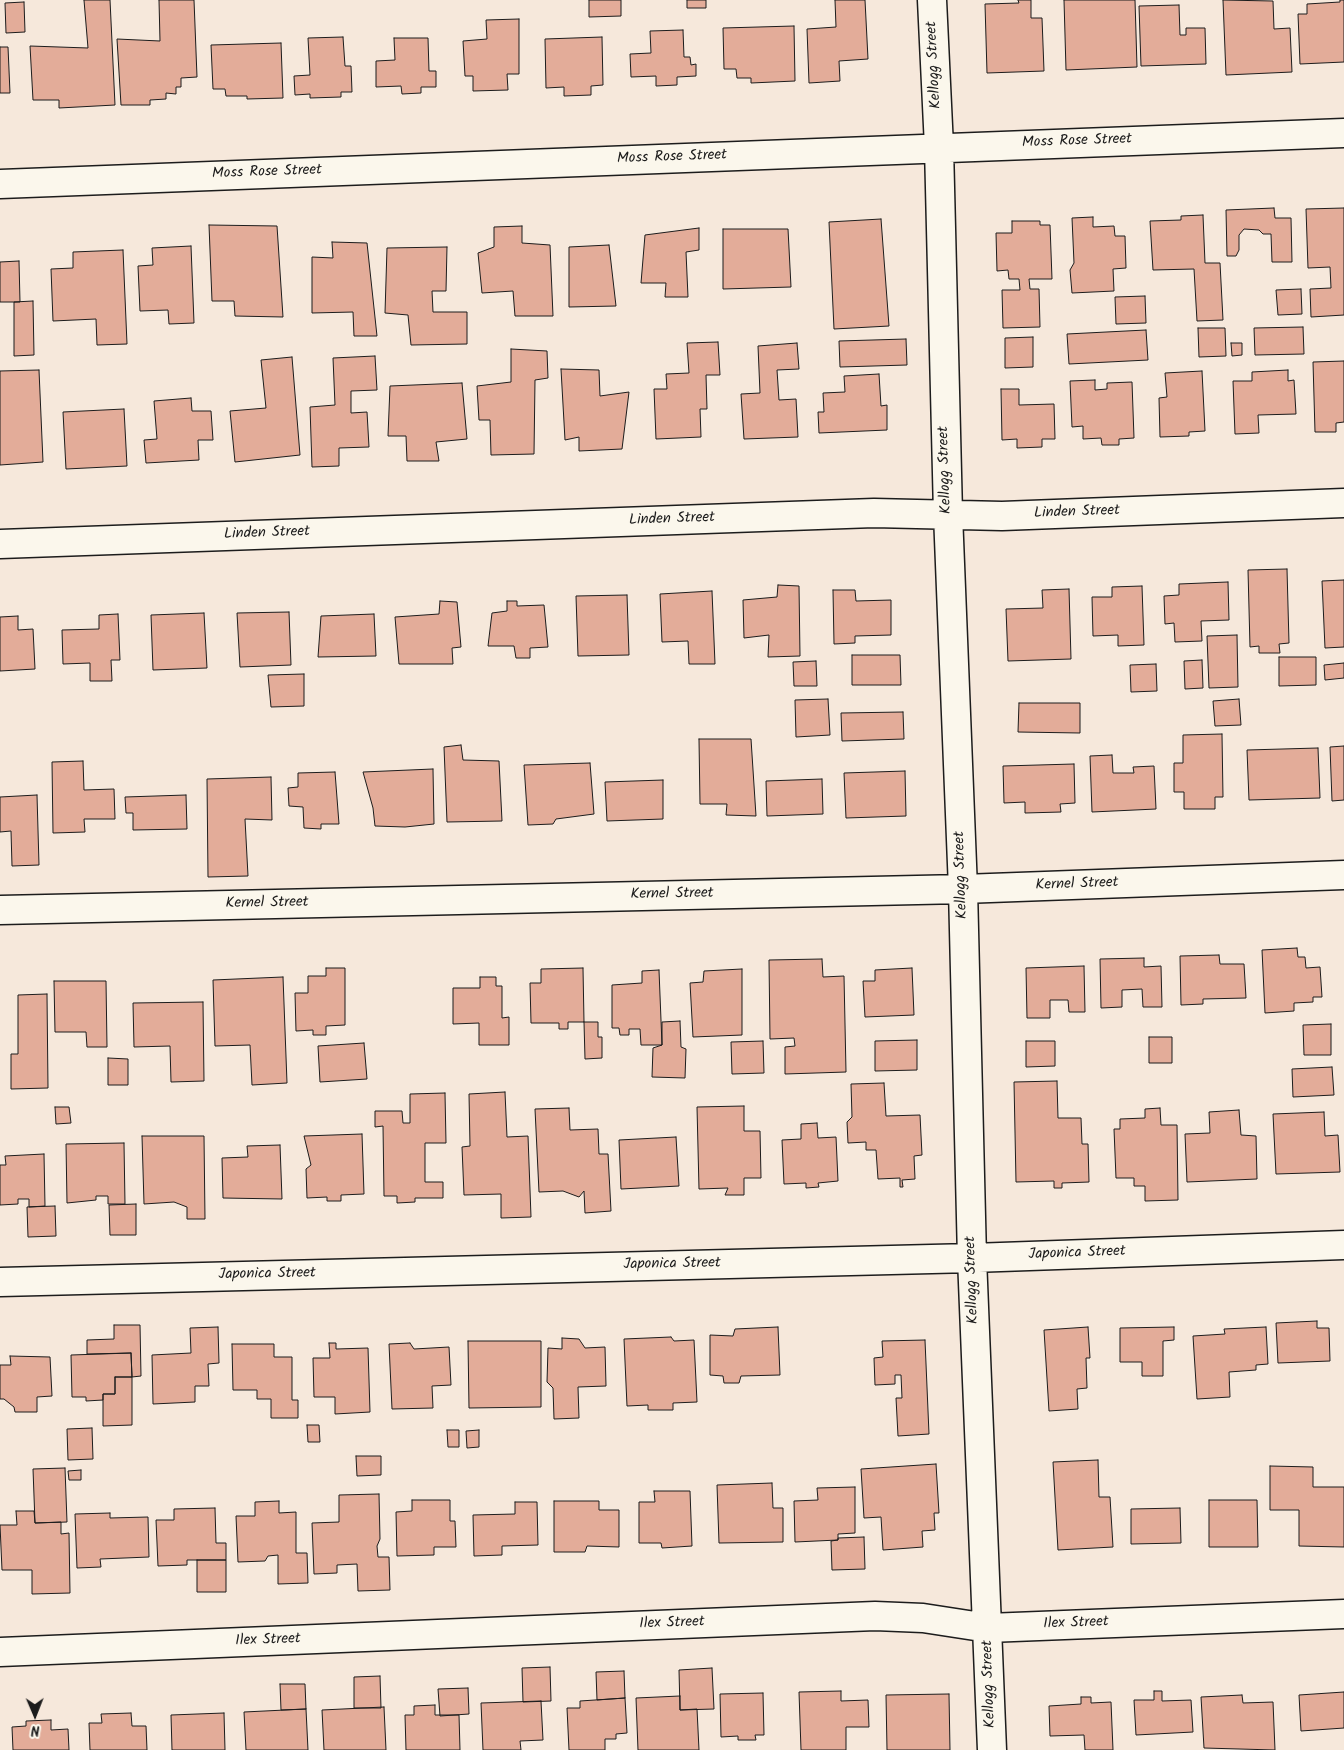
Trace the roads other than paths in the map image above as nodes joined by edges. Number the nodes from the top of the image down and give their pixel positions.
1 (932, 0) edge
2 (1344, 133) edge
3 (939, 147) junction
4 (0, 184) edge
5 (1344, 503) edge
6 (948, 514) junction
7 (0, 544) edge
8 (1344, 875) edge
9 (963, 889) junction
10 (0, 910) edge
11 (1344, 1244) edge
12 (972, 1258) junction
13 (0, 1282) edge
14 (1344, 1614) edge
15 (988, 1628) junction
16 (0, 1652) edge
17 (992, 1750) edge

1 - 3 street, Kellogg Street
2 - 3 street, Moss Rose Street
3 - 4 street, Moss Rose Street
3 - 6 street, Kellogg Street
5 - 6 street, Linden Street
6 - 7 street, Linden Street
6 - 9 street, Kellogg Street
8 - 9 street, Kernel Street
9 - 10 street, Kernel Street
9 - 12 street, Kellogg Street
11 - 12 street, Japonica Street
12 - 13 street, Japonica Street
12 - 15 street, Kellogg Street
14 - 15 street, Ilex Street
15 - 16 street, Ilex Street
15 - 17 street, Kellogg Street

